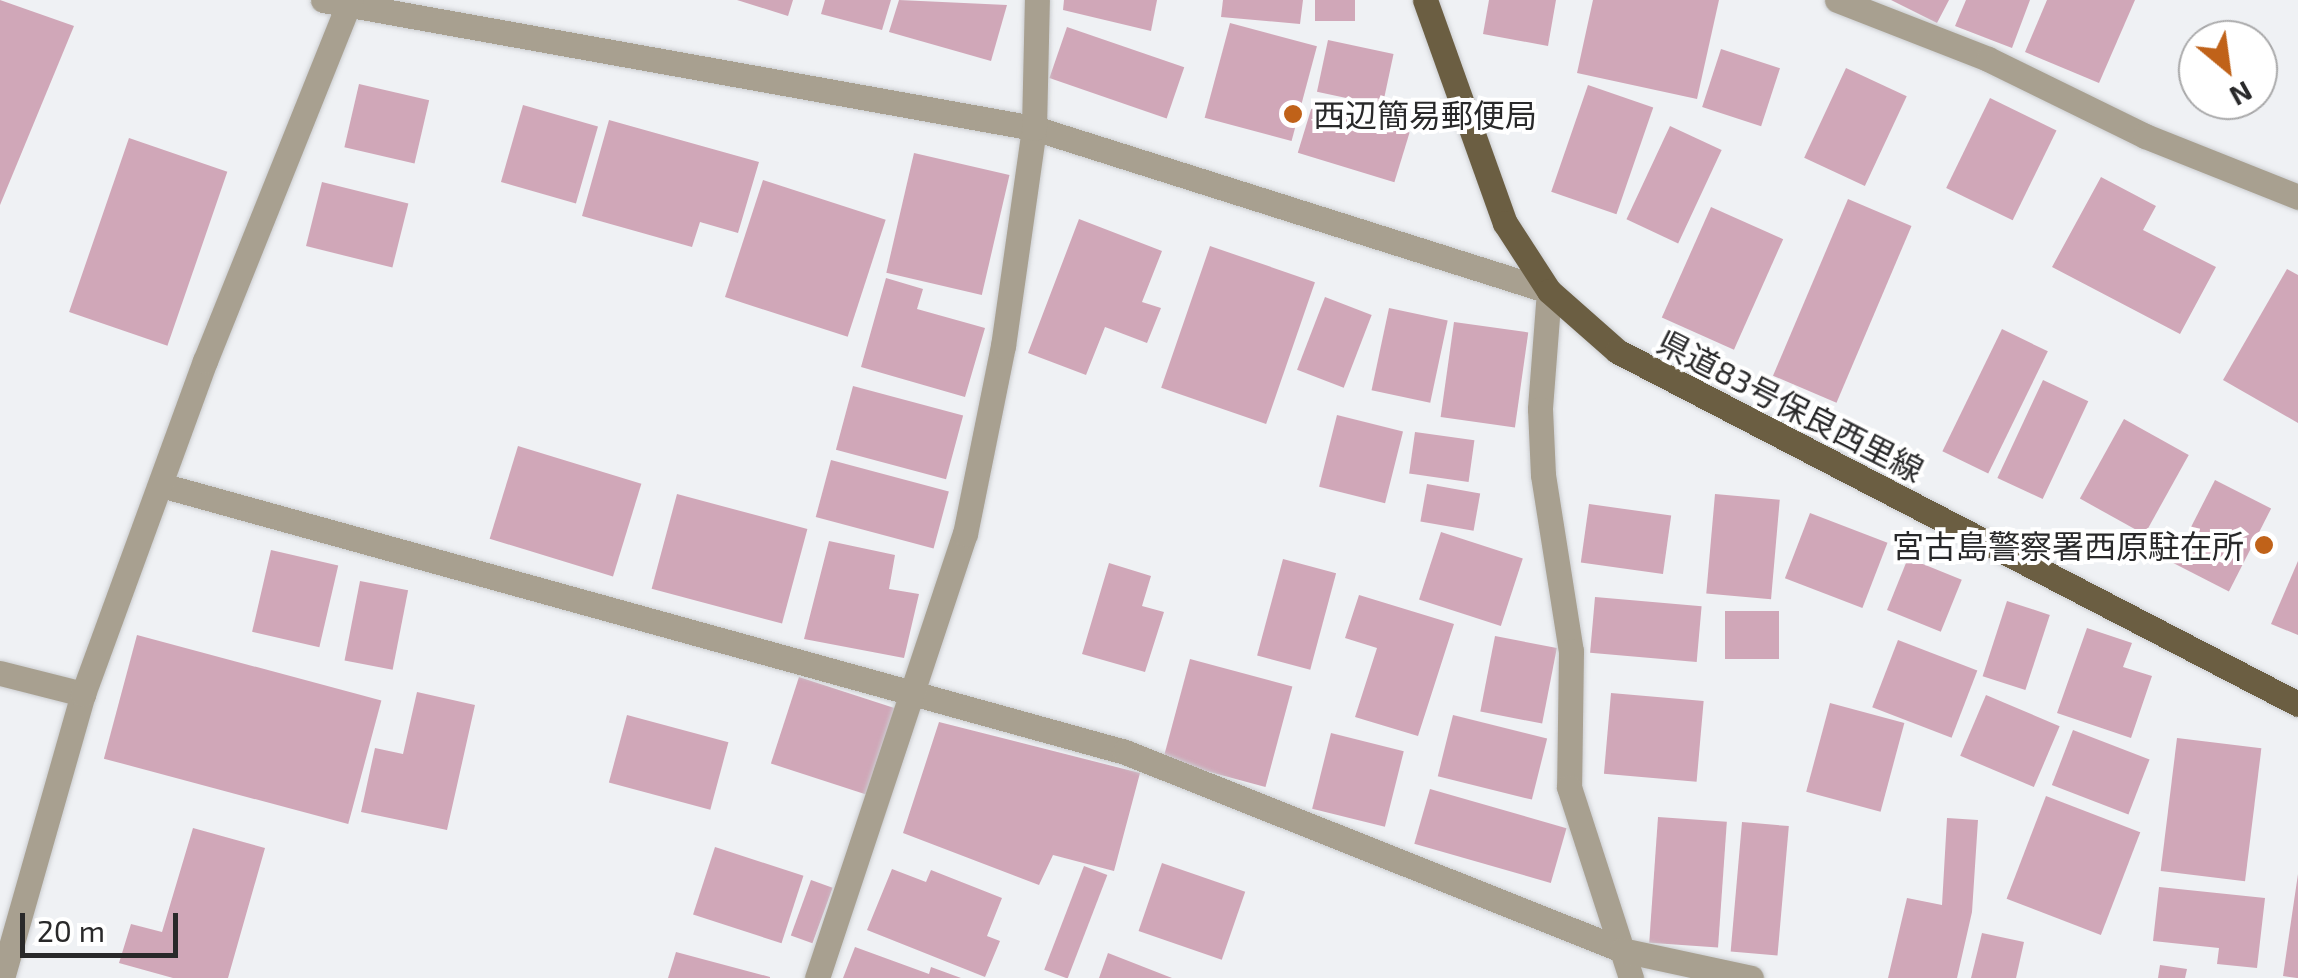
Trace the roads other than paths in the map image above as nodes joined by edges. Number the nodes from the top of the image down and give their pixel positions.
1 (323, 0) edge
2 (1038, 0) edge
3 (1426, 0) edge
4 (1837, 0) edge
5 (349, 3) edge
6 (1034, 128) junction
7 (2298, 198) edge
8 (1550, 291) junction
9 (161, 485) junction
10 (0, 673) edge
11 (917, 692) junction
12 (83, 694) junction
13 (2298, 704) edge
14 (1622, 950) junction
15 (2, 978) edge
16 (817, 978) edge
17 (1632, 978) edge
18 (1750, 978) edge

1 - 5 street
2 - 6 street
3 - 8 main road, 県道83号保良西里線
4 - 7 street
5 - 6 street
5 - 9 street
6 - 8 street
6 - 11 street
8 - 13 main road, 県道83号保良西里線
8 - 14 street
9 - 11 street
9 - 12 street
10 - 12 street
11 - 14 street
11 - 16 street
12 - 15 street
14 - 17 street
14 - 18 street

